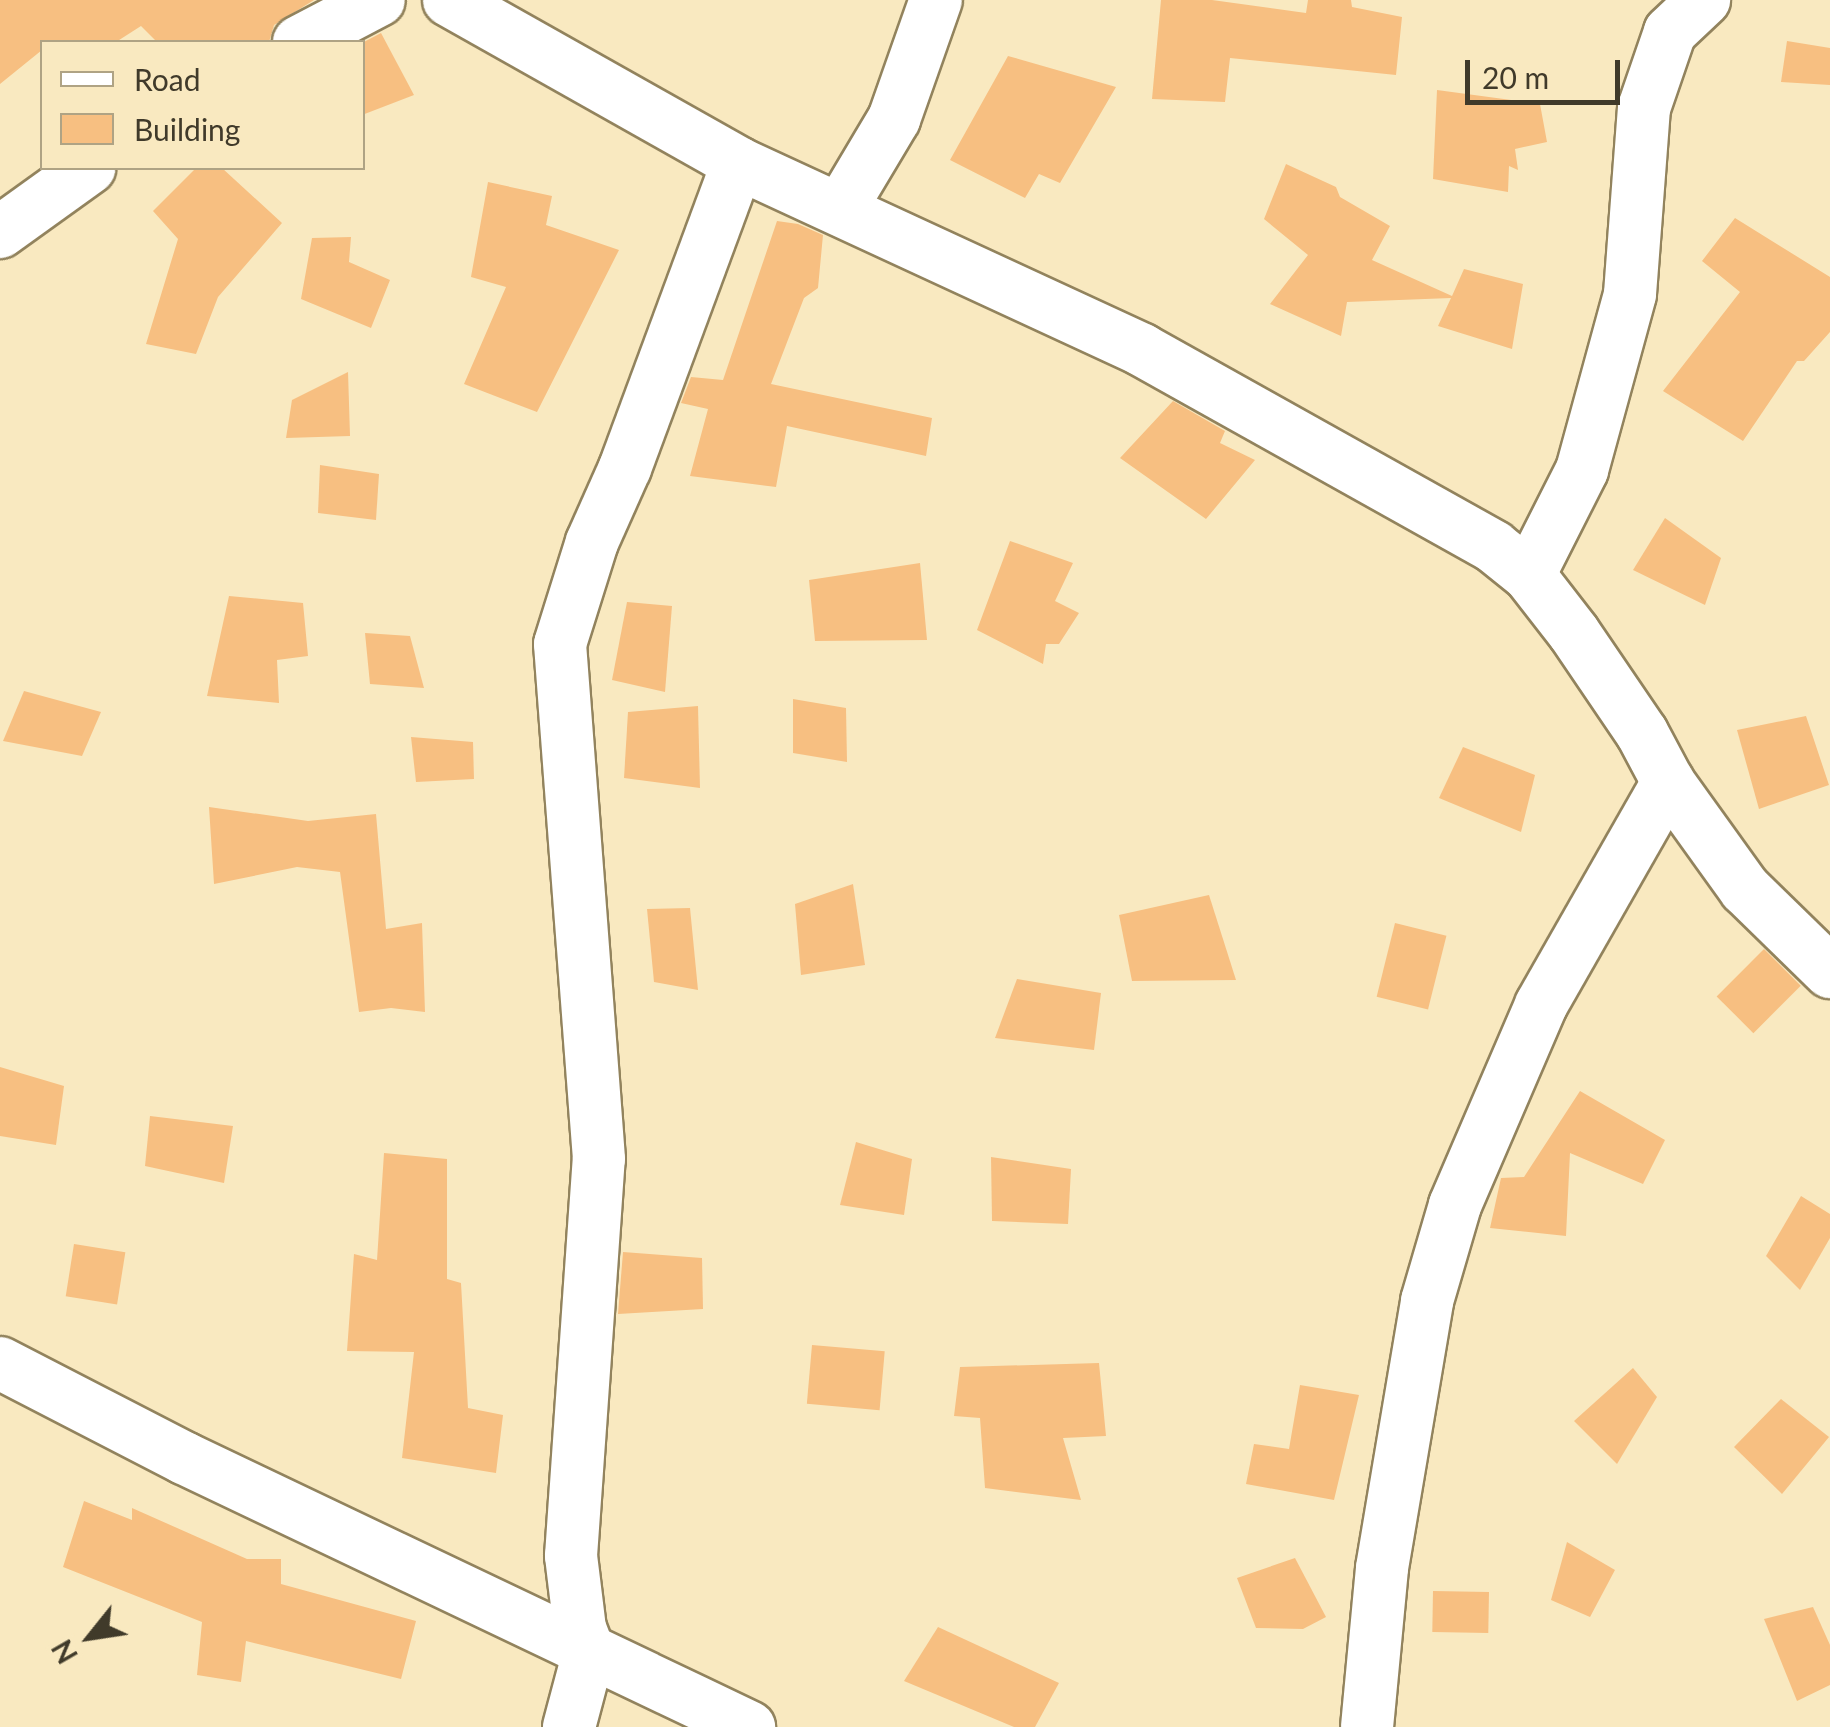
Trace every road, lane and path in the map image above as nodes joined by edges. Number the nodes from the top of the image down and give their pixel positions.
1 (379, 0) edge
2 (449, 0) edge
3 (936, 0) edge
4 (1704, 0) edge
5 (303, 40) edge
6 (738, 163) junction
7 (86, 170) edge
8 (841, 208) junction
9 (0, 232) edge
10 (1529, 575) junction
11 (1668, 782) junction
12 (1830, 972) edge
13 (0, 1363) edge
14 (588, 1652) junction
15 (569, 1727) edge
16 (749, 1727) edge
17 (1367, 1727) edge

1 - 5 street
2 - 6 street
3 - 8 street
4 - 10 street
6 - 8 street
6 - 14 street
7 - 9 street
8 - 10 street
10 - 11 street
11 - 12 street
11 - 17 street
13 - 14 street
14 - 15 street
14 - 16 street

